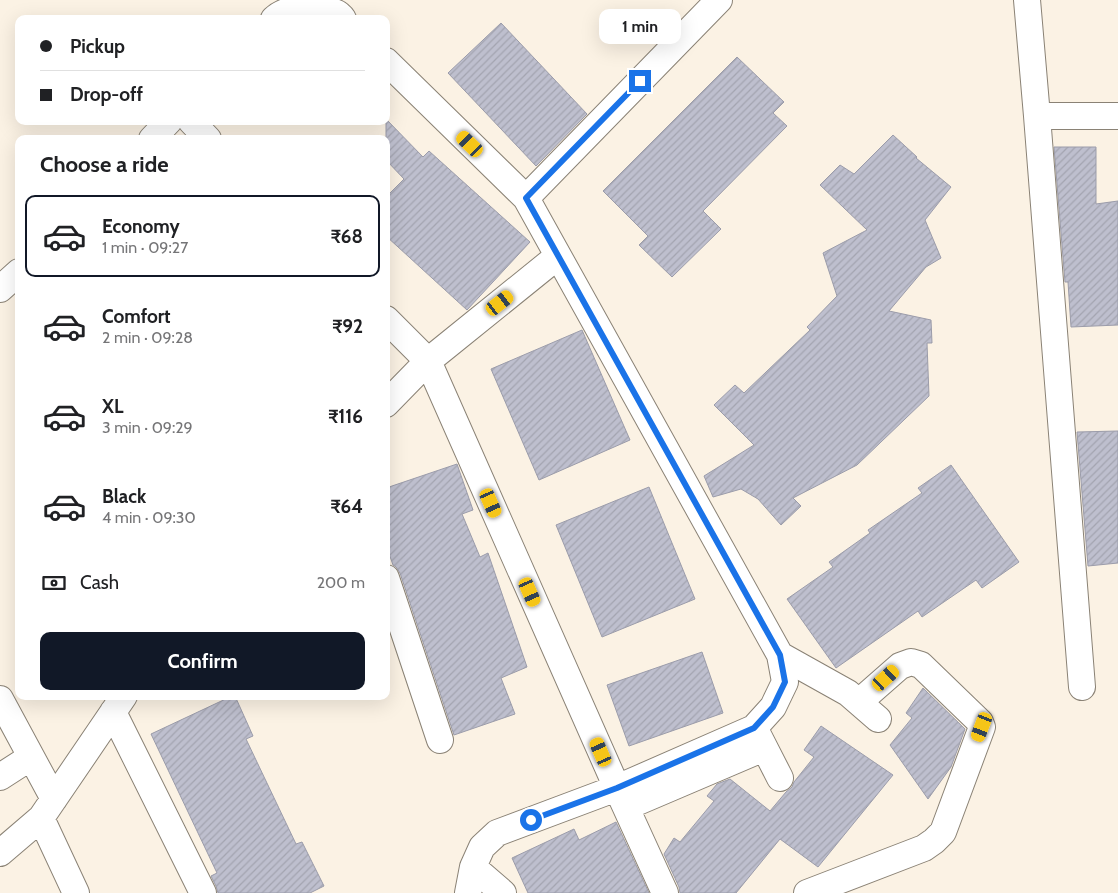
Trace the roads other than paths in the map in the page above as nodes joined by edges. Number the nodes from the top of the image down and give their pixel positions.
1 (719, 0) edge
2 (1026, 0) edge
3 (278, 15) edge
4 (339, 15) edge
5 (390, 65) edge
6 (1037, 116) junction
7 (1118, 116) edge
8 (165, 125) edge
9 (195, 125) edge
10 (156, 135) edge
11 (204, 135) edge
12 (526, 198) junction
13 (558, 256) junction
14 (15, 276) edge
15 (0, 289) edge
16 (390, 323) edge
17 (428, 361) junction
18 (390, 400) edge
19 (390, 590) edge
20 (780, 655) junction
21 (1082, 687) dead end
22 (0, 699) edge
23 (119, 704) edge
24 (759, 738) junction
25 (440, 740) dead end
26 (31, 757) junction
27 (0, 777) edge
28 (780, 778) dead end
29 (621, 798) junction
30 (47, 808) junction
31 (0, 853) edge
32 (473, 867) junction
33 (76, 893) edge
34 (203, 893) edge
35 (468, 893) edge
36 (503, 893) edge
37 (665, 893) edge
38 (807, 893) edge

1 - 12 street
2 - 6 street
3 - 4 street
5 - 12 street
6 - 7 street
6 - 21 street
8 - 10 street
9 - 11 street
12 - 13 street
13 - 17 street
13 - 20 street
14 - 15 street
16 - 17 street
17 - 18 street
17 - 29 street
19 - 25 street
20 - 24 street
20 - 38 street
22 - 26 street
23 - 30 street
23 - 34 street
24 - 28 street
24 - 29 street
26 - 27 street
26 - 30 street
29 - 32 street
29 - 37 street
30 - 31 street
30 - 33 street
32 - 35 street
32 - 36 street

